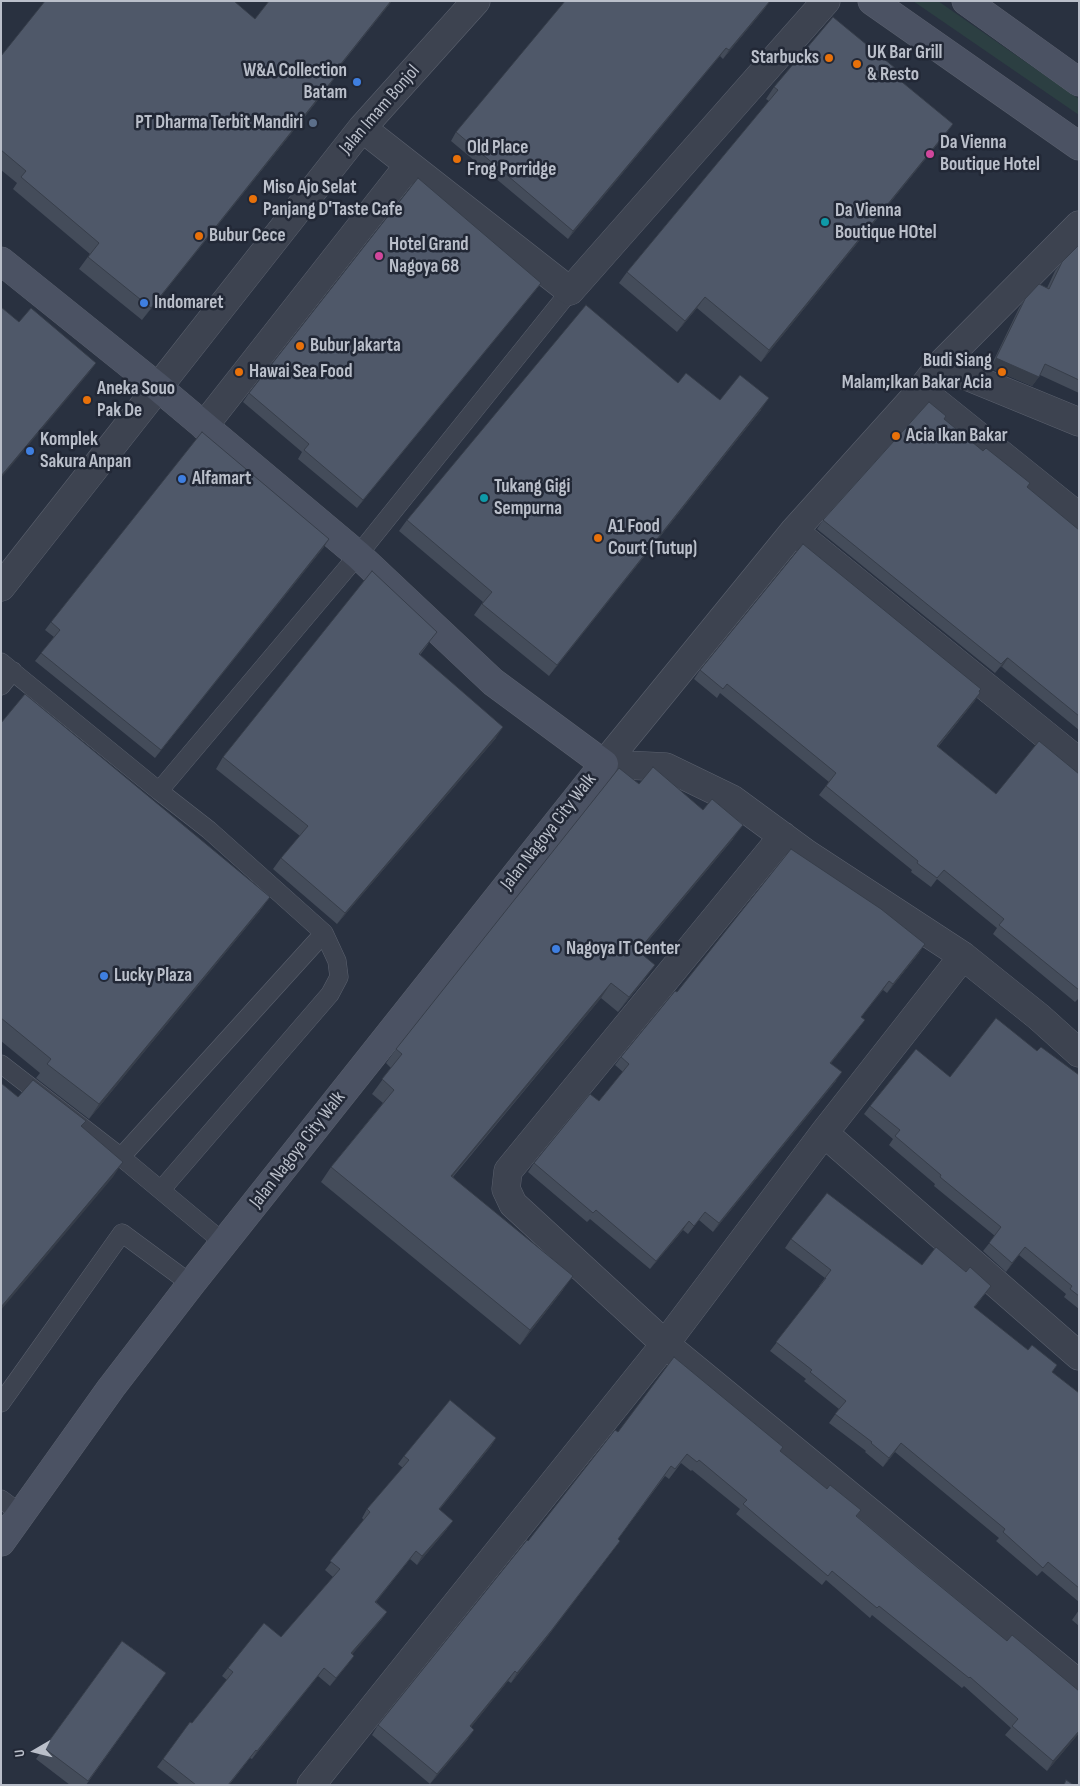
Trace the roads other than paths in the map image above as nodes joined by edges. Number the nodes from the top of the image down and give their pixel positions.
1 (476, 1) edge
2 (826, 1) edge
3 (872, 1) edge
4 (966, 1) edge
5 (1079, 82) edge
6 (362, 128) junction
7 (1079, 146) edge
8 (409, 165) junction
9 (1079, 225) edge
10 (1, 261) edge
11 (570, 291) junction
12 (940, 365) junction
13 (158, 388) junction
14 (922, 390) junction
15 (1079, 422) edge
16 (204, 426) junction
17 (1079, 517) edge
18 (794, 531) junction
19 (358, 555) junction
20 (1, 587) edge
21 (7, 666) edge
22 (1, 686) edge
23 (1079, 762) edge
24 (604, 764) junction
25 (159, 791) junction
26 (783, 836) junction
27 (324, 933) junction
28 (963, 956) junction
29 (1079, 1053) edge
30 (1, 1064) edge
31 (824, 1133) junction
32 (121, 1157) junction
33 (161, 1190) junction
34 (224, 1243) junction
35 (191, 1284) junction
36 (665, 1344) junction
37 (1079, 1356) edge
38 (1, 1403) edge
39 (11, 1507) edge
40 (1, 1542) edge
41 (1079, 1684) edge
42 (311, 1785) edge

1 - 6 street, Jalan Imam Bonjol
2 - 11 street
3 - 7 street
4 - 5 street
6 - 8 street
6 - 13 street, Jalan Imam Bonjol
8 - 11 street
8 - 16 street
9 - 12 street
10 - 13 street
11 - 19 lane
12 - 14 street
12 - 15 street
13 - 16 street
13 - 20 street, Jalan Imam Bonjol
14 - 17 street
14 - 18 street
16 - 19 street
18 - 23 street
18 - 24 street
19 - 24 street
19 - 25 lane
21 - 22 lane
21 - 25 lane
24 - 26 street
24 - 34 street, Jalan Nagoya City Walk
25 - 27 lane
26 - 28 street
26 - 36 street
27 - 32 lane
27 - 33 lane
28 - 29 street
28 - 31 street
30 - 32 lane
31 - 36 street
31 - 37 street
32 - 33 lane
33 - 34 lane
34 - 35 street, Jalan Nagoya City Walk
35 - 38 lane
35 - 39 street, Jalan Nagoya City Walk
36 - 41 street
36 - 42 street
39 - 40 street, Jalan Nagoya City Walk

